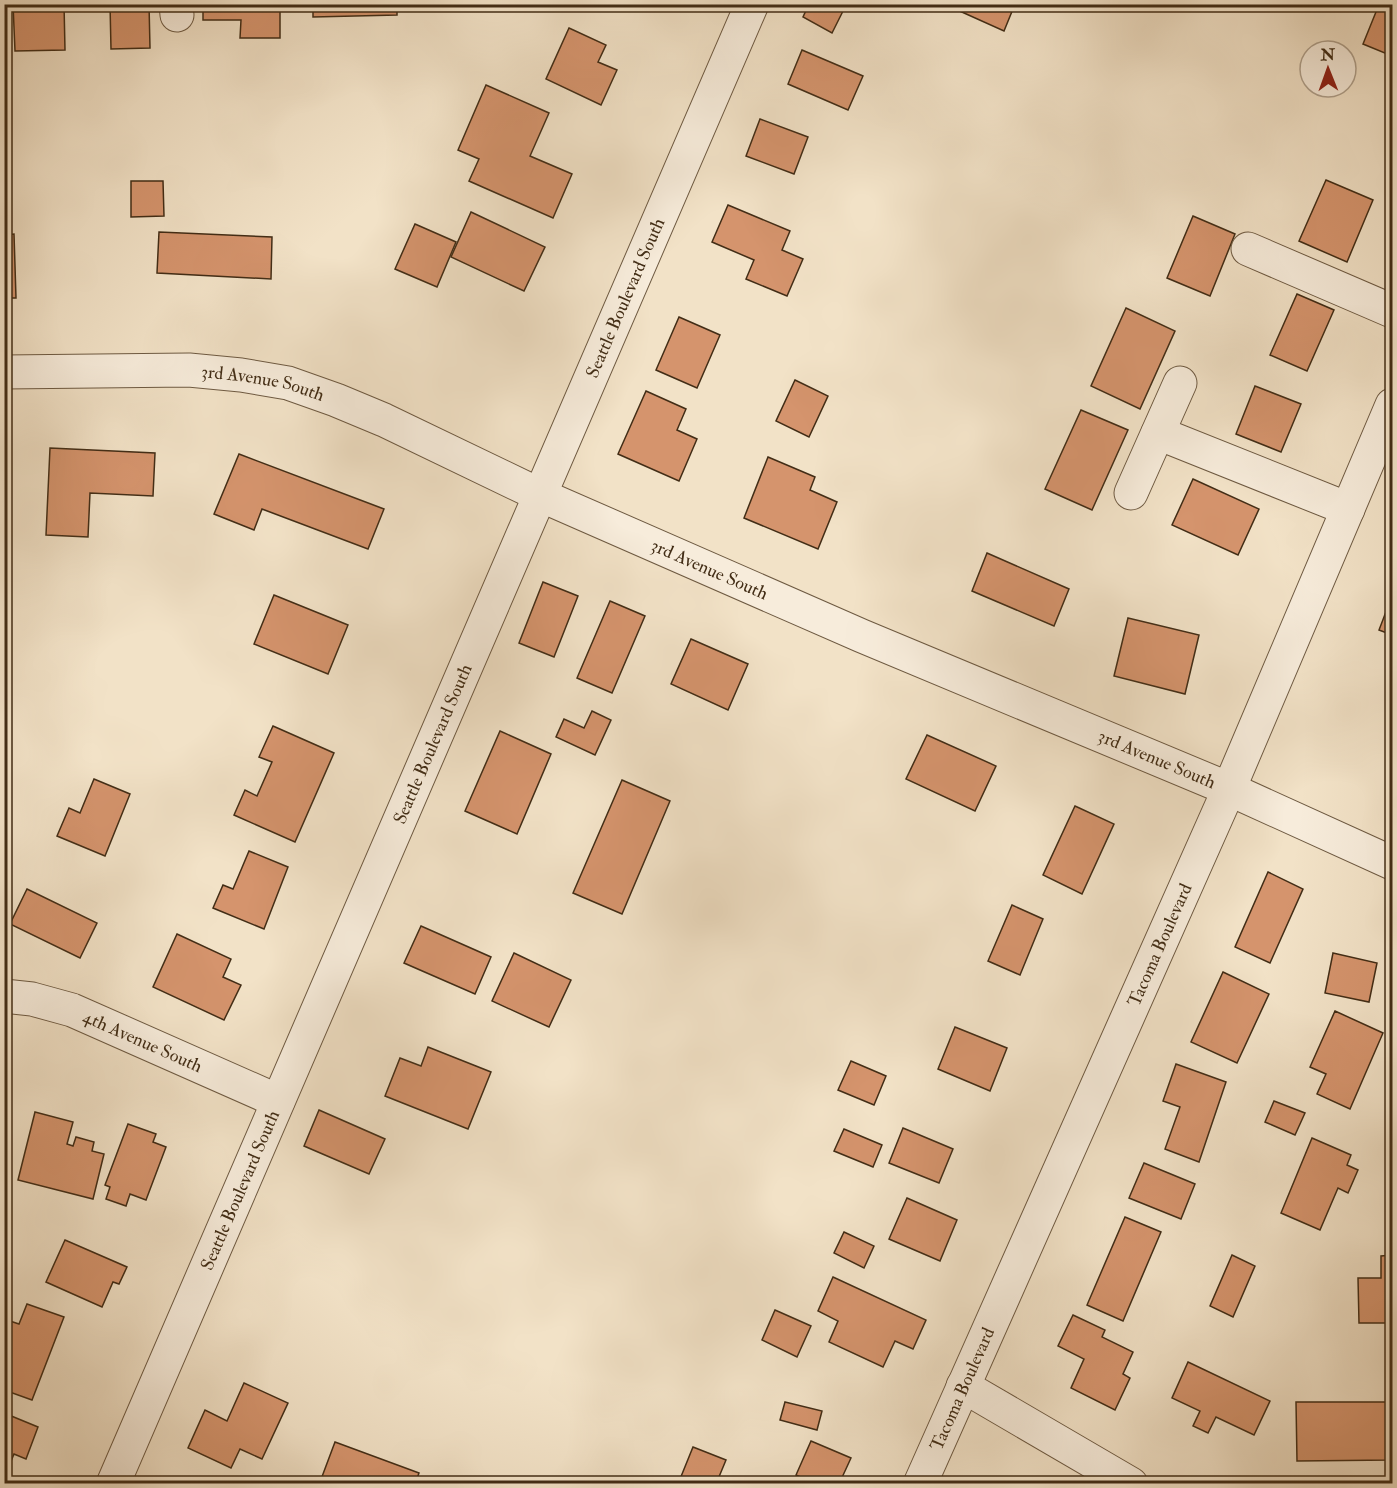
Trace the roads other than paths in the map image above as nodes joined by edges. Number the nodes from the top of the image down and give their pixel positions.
1 (752, 4) edge
2 (1248, 249) dead end
3 (1392, 311) edge
4 (4, 372) edge
5 (1180, 382) dead end
6 (1392, 405) edge
7 (1158, 433) junction
8 (1131, 493) dead end
9 (540, 495) junction
10 (1348, 509) junction
11 (1228, 789) junction
12 (1392, 863) edge
13 (4, 996) edge
14 (278, 1101) junction
15 (963, 1386) junction
16 (113, 1484) edge
17 (920, 1484) edge
18 (1131, 1484) edge

1 - 9 street, Seattle Boulevard South
2 - 3 street
4 - 9 street, 3rd Avenue South
5 - 7 street
6 - 10 street, Tacoma Boulevard
7 - 8 street
7 - 10 street
9 - 11 street, 3rd Avenue South
9 - 14 street, Seattle Boulevard South
10 - 11 street, Tacoma Boulevard
11 - 12 street, 3rd Avenue South
11 - 15 street, Tacoma Boulevard
13 - 14 street, 4th Avenue South
14 - 16 street, Seattle Boulevard South
15 - 17 street, Tacoma Boulevard
15 - 18 street

